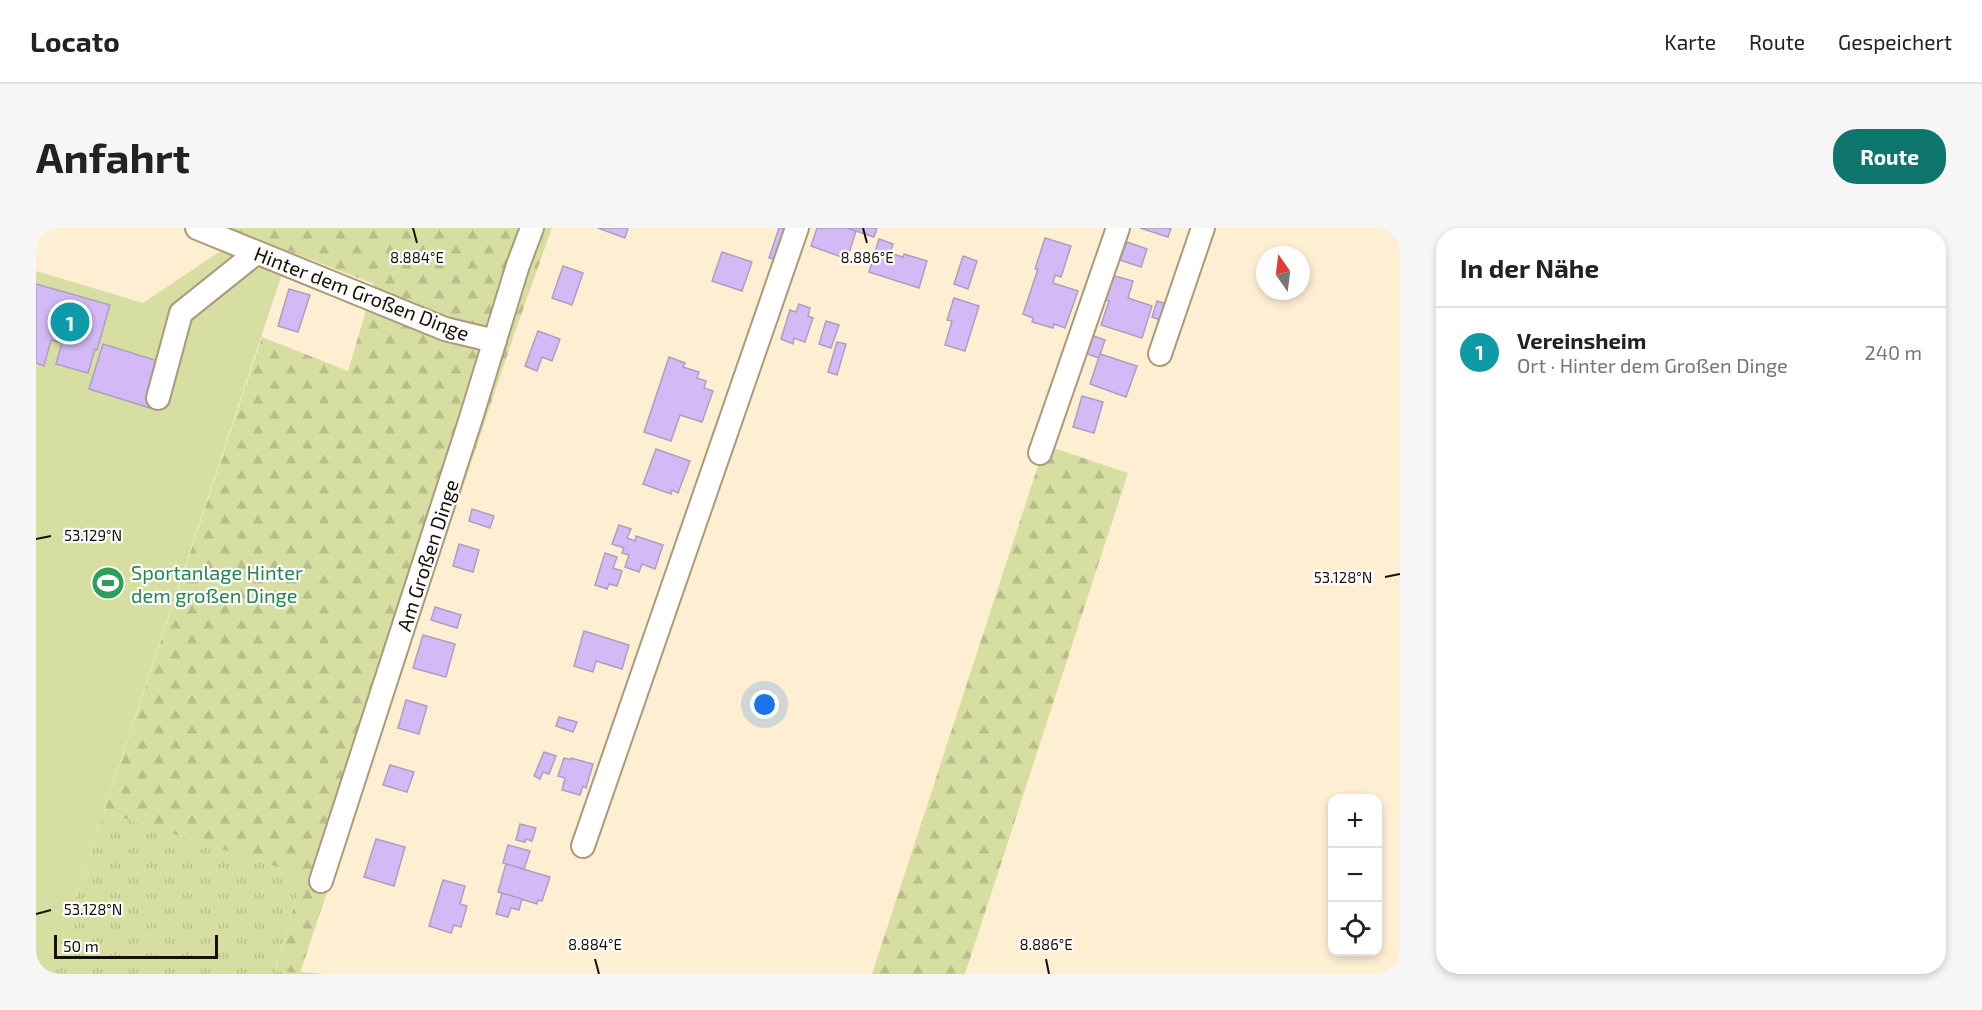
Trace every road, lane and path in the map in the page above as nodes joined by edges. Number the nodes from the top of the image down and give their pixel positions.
1 (196, 228) edge
2 (532, 228) edge
3 (797, 228) edge
4 (1118, 228) edge
5 (1203, 228) edge
6 (256, 253) junction
7 (495, 341) junction
8 (1161, 354) dead end
9 (158, 398) dead end
10 (1040, 453) dead end
11 (583, 846) dead end
12 (321, 881) dead end

1 - 6 street, Hinter dem Großen Dinge
2 - 7 street, Am Großen Dinge
3 - 11 street
4 - 10 street
5 - 8 street
6 - 7 street, Hinter dem Großen Dinge
6 - 9 street
7 - 12 street, Am Großen Dinge

